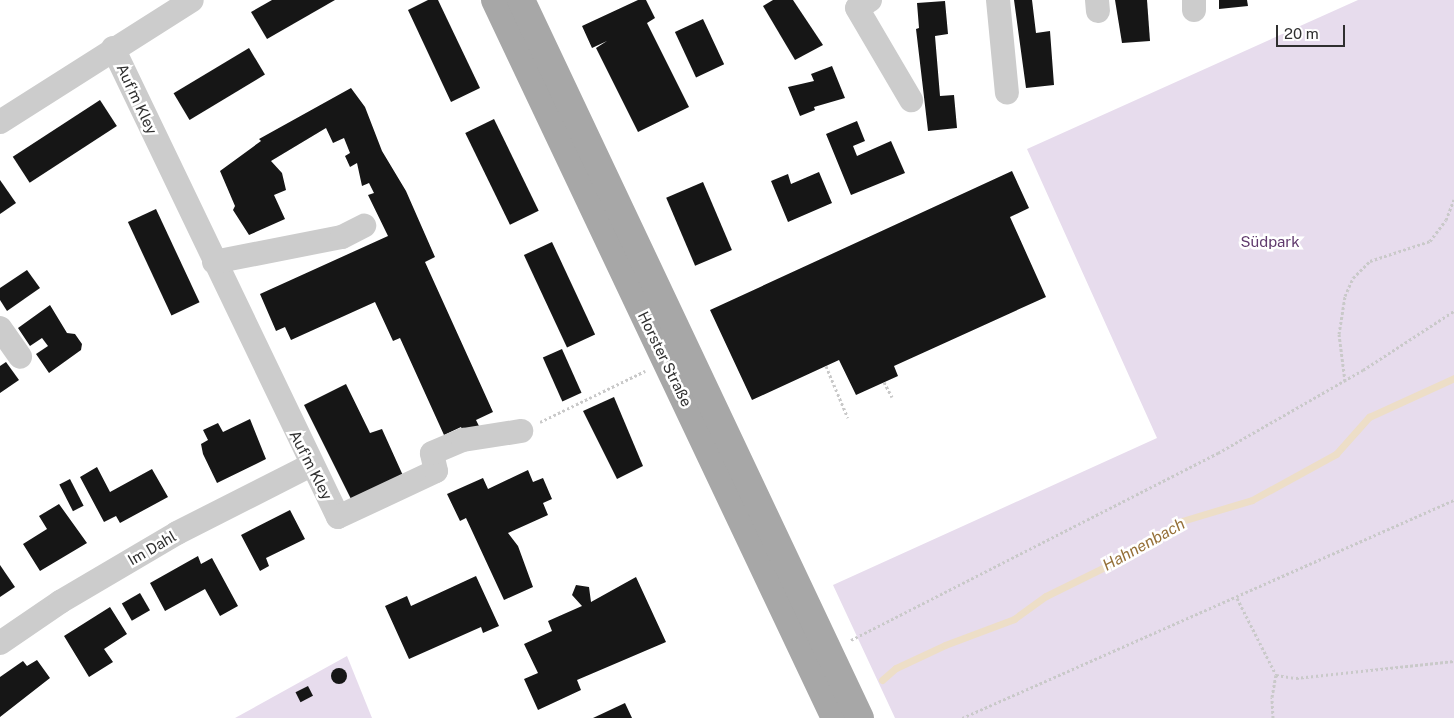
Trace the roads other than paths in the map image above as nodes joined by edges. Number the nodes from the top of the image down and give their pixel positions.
1 (190, 0) edge
2 (495, 0) edge
3 (521, 0) edge
4 (998, 0) edge
5 (863, 4) edge
6 (113, 48) junction
7 (1007, 93) dead end
8 (911, 100) dead end
9 (0, 122) edge
10 (364, 226) dead end
11 (214, 262) junction
12 (0, 328) edge
13 (20, 357) dead end
14 (521, 431) road end
15 (311, 465) junction
16 (0, 643) edge
17 (835, 718) edge
18 (860, 718) edge

1 - 6 street
2 - 17 main road, Horster Straße
3 - 18 main road, Horster Straße
4 - 7 street
5 - 8 street
6 - 9 street
6 - 11 street, Auf'm Kley
10 - 11 street
11 - 15 street, Auf'm Kley
12 - 13 street
14 - 15 street, Auf'm Kley
15 - 16 street, Im Dahl

